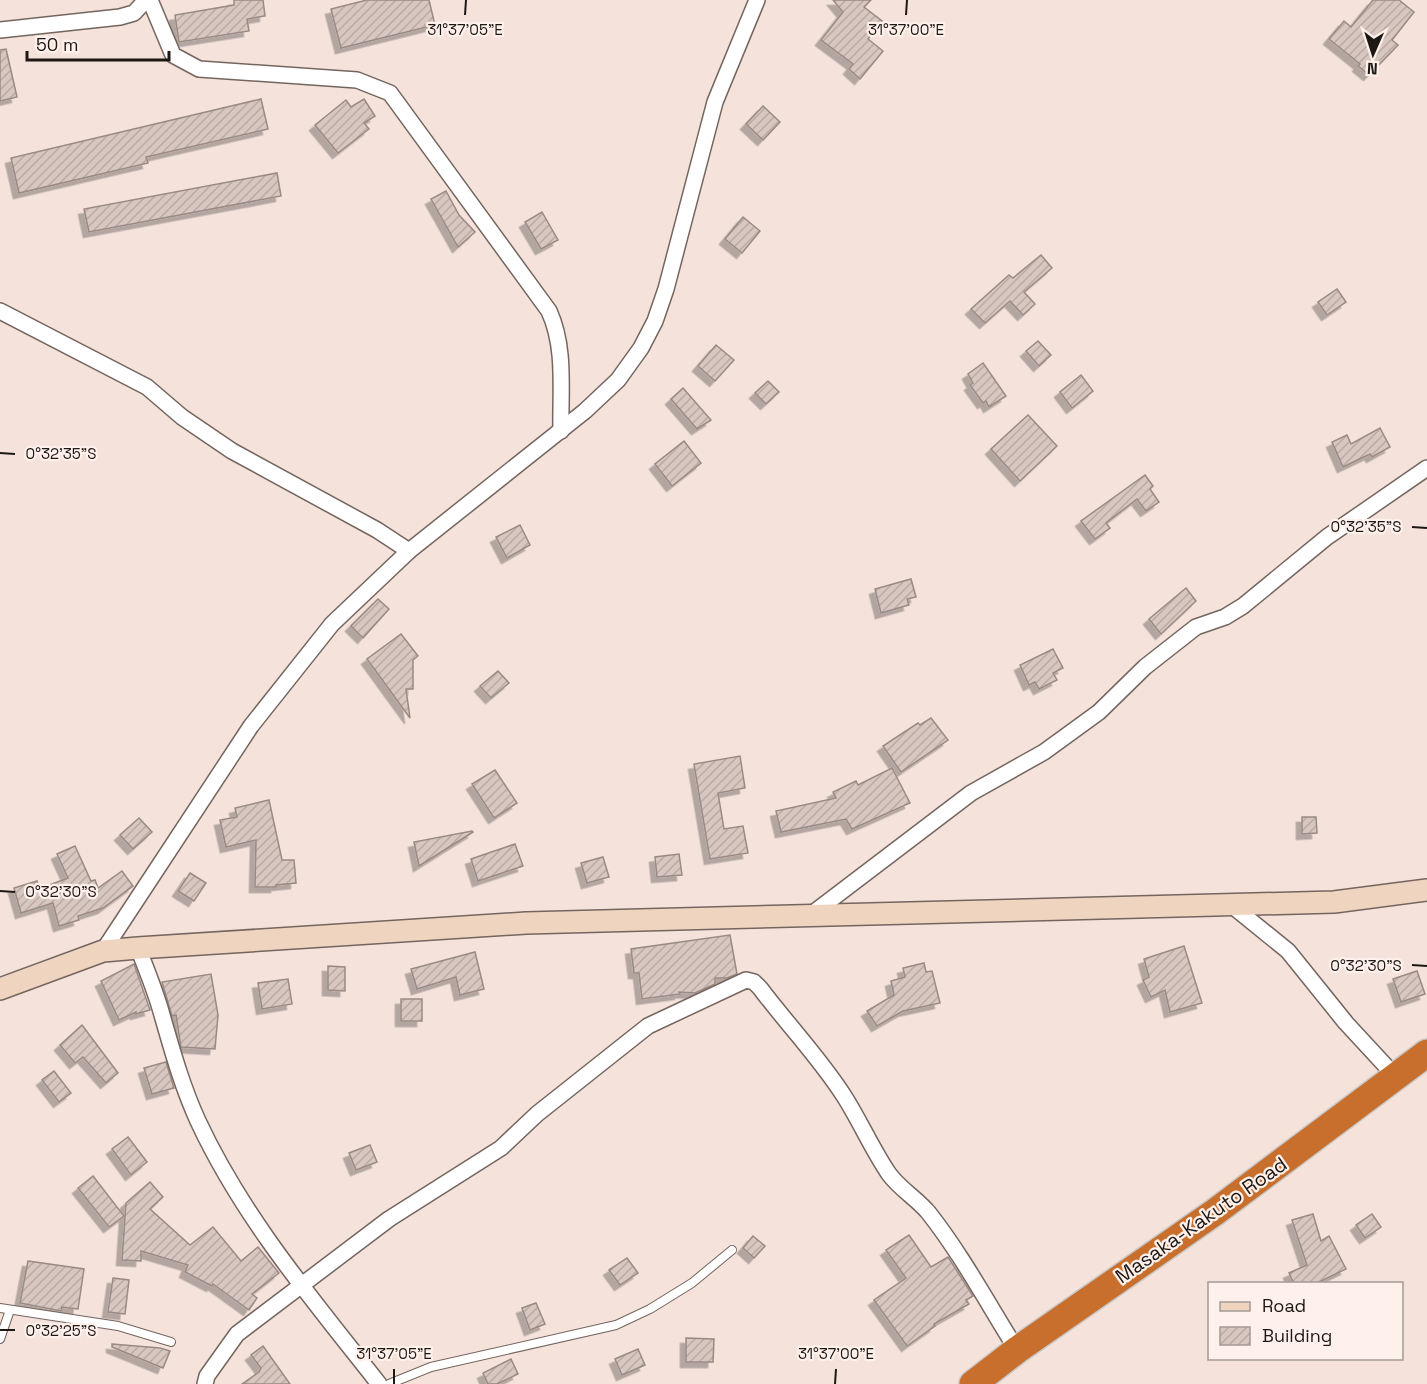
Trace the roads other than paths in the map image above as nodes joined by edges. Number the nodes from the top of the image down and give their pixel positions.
1 (148, 0) edge
2 (757, 0) edge
3 (0, 30) edge
4 (0, 311) edge
5 (561, 430) junction
6 (1427, 468) edge
7 (409, 551) junction
8 (1427, 890) edge
9 (1230, 904) junction
10 (808, 918) junction
11 (138, 948) junction
12 (103, 951) junction
13 (0, 989) edge
14 (1427, 1053) edge
15 (1395, 1076) junction
16 (732, 1250) dead end
17 (301, 1284) junction
18 (0, 1308) edge
19 (10, 1310) junction
20 (0, 1339) edge
21 (171, 1342) dead end
22 (1017, 1350) junction
23 (205, 1384) edge
24 (379, 1384) edge
25 (388, 1384) edge
26 (973, 1384) edge

1 - 3 street
1 - 5 street
2 - 5 street
4 - 7 street
5 - 7 street
6 - 10 street
7 - 12 street
8 - 9 street
9 - 10 street
9 - 15 street
10 - 11 street
11 - 12 street
11 - 17 street
12 - 13 street
14 - 15 highway, Masaka-Kakuto Road
15 - 22 highway, Masaka-Kakuto Road
16 - 25 lane
17 - 22 street
17 - 23 street
17 - 24 street
18 - 19 lane
19 - 20 lane
19 - 21 lane
22 - 26 highway, Masaka-Kakuto Road

